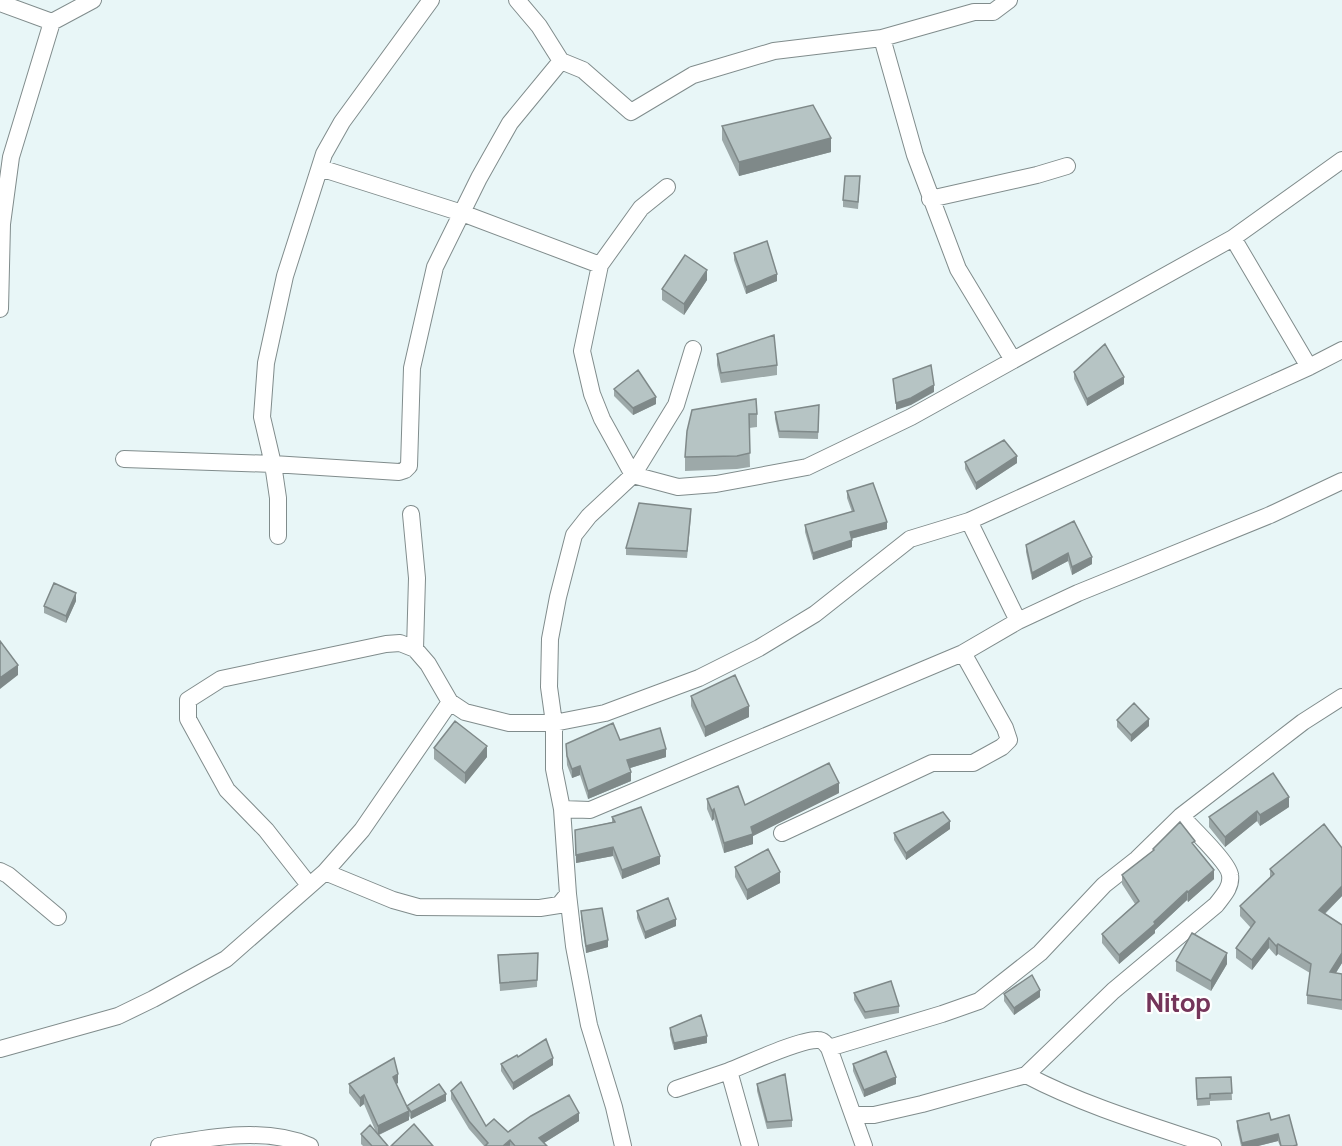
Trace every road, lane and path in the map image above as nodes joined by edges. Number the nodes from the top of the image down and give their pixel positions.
1 (93, 0) edge
2 (431, 0) edge
3 (517, 0) edge
4 (1009, 0) edge
5 (2, 2) edge
6 (971, 6) edge
7 (52, 22) junction
8 (882, 38) junction
9 (561, 61) junction
10 (1342, 160) edge
11 (1067, 165) dead end
12 (320, 168) junction
13 (667, 187) dead end
14 (930, 199) junction
15 (462, 213) junction
16 (1233, 238) junction
17 (600, 265) junction
18 (0, 309) edge
19 (693, 349) dead end
20 (1342, 350) edge
21 (1013, 360) junction
22 (1309, 367) junction
23 (124, 459) dead end
24 (273, 464) junction
25 (633, 475) junction
26 (1342, 481) edge
27 (411, 514) dead end
28 (969, 520) junction
29 (278, 536) dead end
30 (1018, 621) junction
31 (415, 649) junction
32 (963, 653) junction
33 (1342, 697) edge
34 (450, 702) junction
35 (554, 723) junction
36 (562, 809) junction
37 (1181, 816) junction
38 (782, 833) dead end
39 (0, 871) edge
40 (325, 872) junction
41 (309, 885) junction
42 (568, 894) junction
43 (58, 917) dead end
44 (829, 1048) junction
45 (0, 1049) edge
46 (729, 1071) junction
47 (1026, 1075) junction
48 (676, 1089) dead end
49 (853, 1115) junction
50 (621, 1145) edge
51 (159, 1146) edge
52 (310, 1146) edge
53 (750, 1146) edge
54 (864, 1146) edge
55 (1213, 1146) edge

1 - 7 street
2 - 12 street
3 - 9 street
4 - 6 street
5 - 7 street
6 - 8 street
7 - 18 street
8 - 9 street
8 - 14 street
9 - 15 street
10 - 16 street
11 - 14 street
12 - 15 street
12 - 24 street
13 - 17 street
14 - 21 street
15 - 17 street
15 - 24 street
16 - 21 street
16 - 22 street
17 - 25 street
19 - 25 street
20 - 22 street
21 - 25 street
22 - 28 street
23 - 24 street
24 - 29 street
25 - 35 street
26 - 30 street
27 - 31 street
28 - 30 street
28 - 35 street
30 - 32 street
31 - 34 street
31 - 41 street
32 - 36 street
32 - 38 street
33 - 37 street
34 - 35 street
34 - 40 street
35 - 36 street
36 - 42 street
37 - 44 street
37 - 47 street
39 - 43 street
40 - 41 street
40 - 42 street
41 - 45 street
42 - 50 street
44 - 46 street
44 - 49 street
46 - 48 street
46 - 53 street
47 - 49 street
47 - 55 street
49 - 54 street
51 - 52 street

